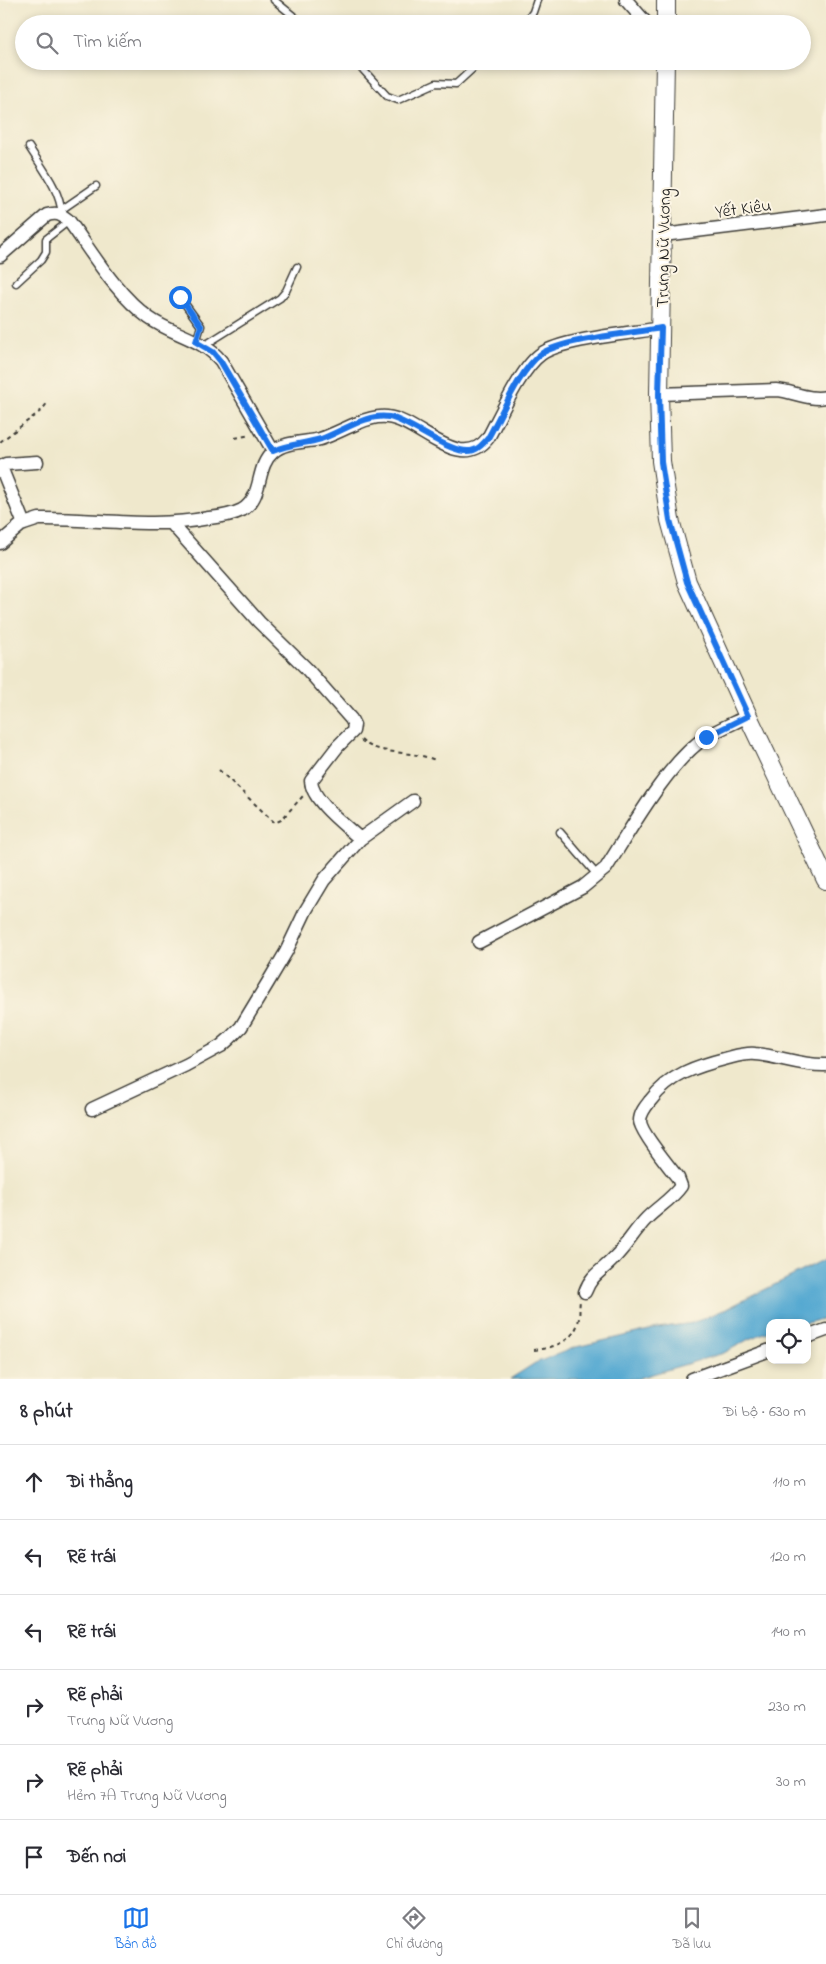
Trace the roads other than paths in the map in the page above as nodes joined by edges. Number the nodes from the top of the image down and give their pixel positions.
1 (274, 0) edge
2 (536, 0) edge
3 (626, 0) edge
4 (666, 0) edge
5 (288, 15) edge
6 (531, 15) edge
7 (639, 15) edge
8 (666, 15) edge
9 (363, 70) edge
10 (471, 70) edge
11 (665, 70) edge
12 (29, 147) dead end
13 (96, 186) dead end
14 (64, 215) junction
15 (826, 215) edge
16 (664, 235) junction
17 (0, 256) edge
18 (297, 267) dead end
19 (16, 283) dead end
20 (180, 297) dead end
21 (661, 328) junction
22 (200, 343) junction
23 (659, 394) junction
24 (826, 397) edge
25 (273, 451) junction
26 (37, 462) dead end
27 (24, 524) junction
28 (172, 524) junction
29 (0, 543) edge
30 (748, 716) junction
31 (413, 801) dead end
32 (560, 832) dead end
33 (360, 839) junction
34 (598, 876) junction
35 (826, 880) edge
36 (480, 942) dead end
37 (826, 1065) edge
38 (92, 1109) dead end
39 (585, 1292) road end
40 (826, 1330) edge
41 (811, 1335) edge
42 (766, 1351) edge
43 (692, 1379) edge

1 - 5 lane
2 - 6 lane
3 - 7 street
4 - 8 main road
9 - 10 lane
11 - 16 main road, Trưng Nữ Vương
12 - 14 lane
13 - 14 lane
14 - 17 street
14 - 19 lane
14 - 22 street
15 - 16 street, Yết Kiêu
16 - 21 main road, Trưng Nữ Vương
18 - 22 lane
20 - 22 lane
21 - 23 main road, Trưng Nữ Vương
21 - 25 street
22 - 25 street
23 - 24 street
23 - 30 main road, Trưng Nữ Vương
25 - 28 street
26 - 27 street
27 - 28 street
27 - 29 street
28 - 33 street
30 - 34 street
30 - 35 main road, Trưng Nữ Vương
31 - 33 street
32 - 34 lane
33 - 38 street
34 - 36 street
37 - 39 street
40 - 41 street
42 - 43 street

